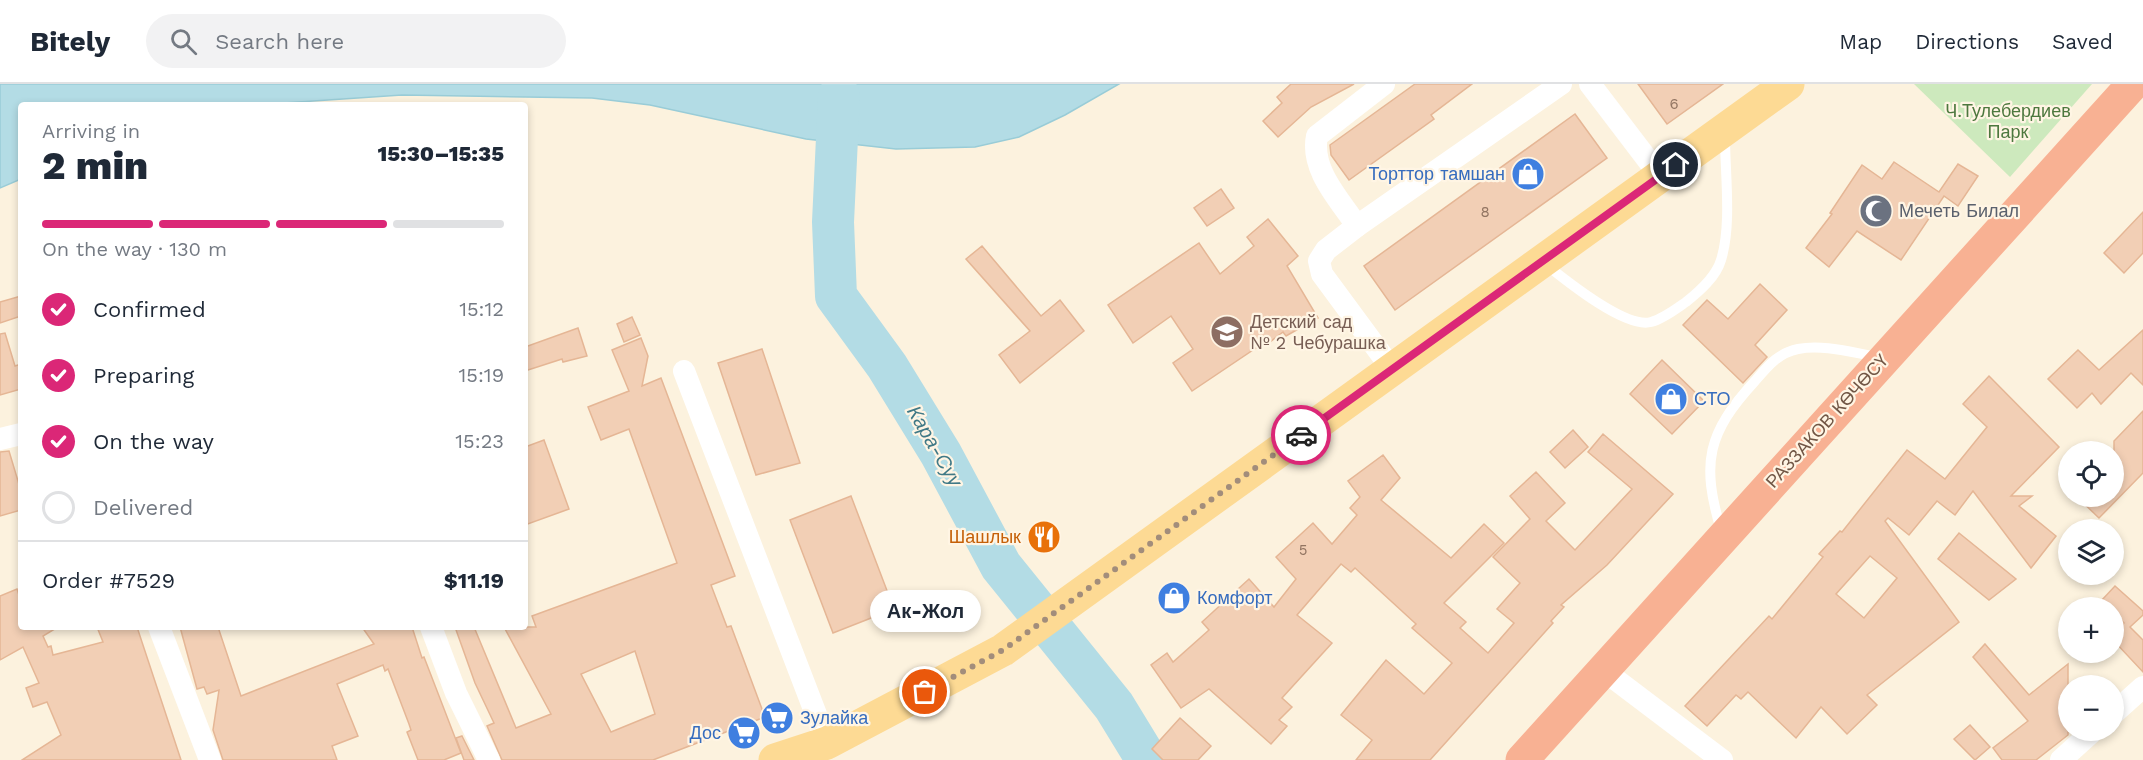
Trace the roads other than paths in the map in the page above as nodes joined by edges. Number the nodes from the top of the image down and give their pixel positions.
1 (1384, 84) edge
2 (1560, 84) edge
3 (1590, 84) edge
4 (1788, 84) edge
5 (2133, 84) edge
6 (1725, 130) junction
7 (1660, 176) junction
8 (1357, 226) junction
9 (1542, 261) junction
10 (1884, 358) junction
11 (1392, 369) junction
12 (684, 370) dead end
13 (18, 435) edge
14 (0, 439) edge
15 (1723, 536) junction
16 (160, 630) edge
17 (432, 630) edge
18 (1603, 670) junction
19 (2143, 687) edge
20 (2124, 704) edge
21 (2082, 741) edge
22 (827, 743) junction
23 (210, 760) edge
24 (489, 760) edge
25 (775, 760) edge
26 (1522, 760) edge
27 (1722, 760) edge
28 (2061, 760) edge

1 - 8 street
2 - 8 street
3 - 7 street
4 - 6 main road
5 - 10 highway, РАЗЗАКОВ КӨЧӨСҮ
6 - 7 main road
6 - 9 lane
7 - 9 main road
8 - 11 street
9 - 11 main road
10 - 15 highway, РАЗЗАКОВ КӨЧӨСҮ
10 - 15 lane
11 - 22 main road
12 - 22 street
13 - 14 street
15 - 18 highway, РАЗЗАКОВ КӨЧӨСҮ
16 - 23 street
17 - 24 street
18 - 26 highway, РАЗЗАКОВ КӨЧӨСҮ
18 - 27 street
19 - 20 street
21 - 28 street
22 - 25 main road

